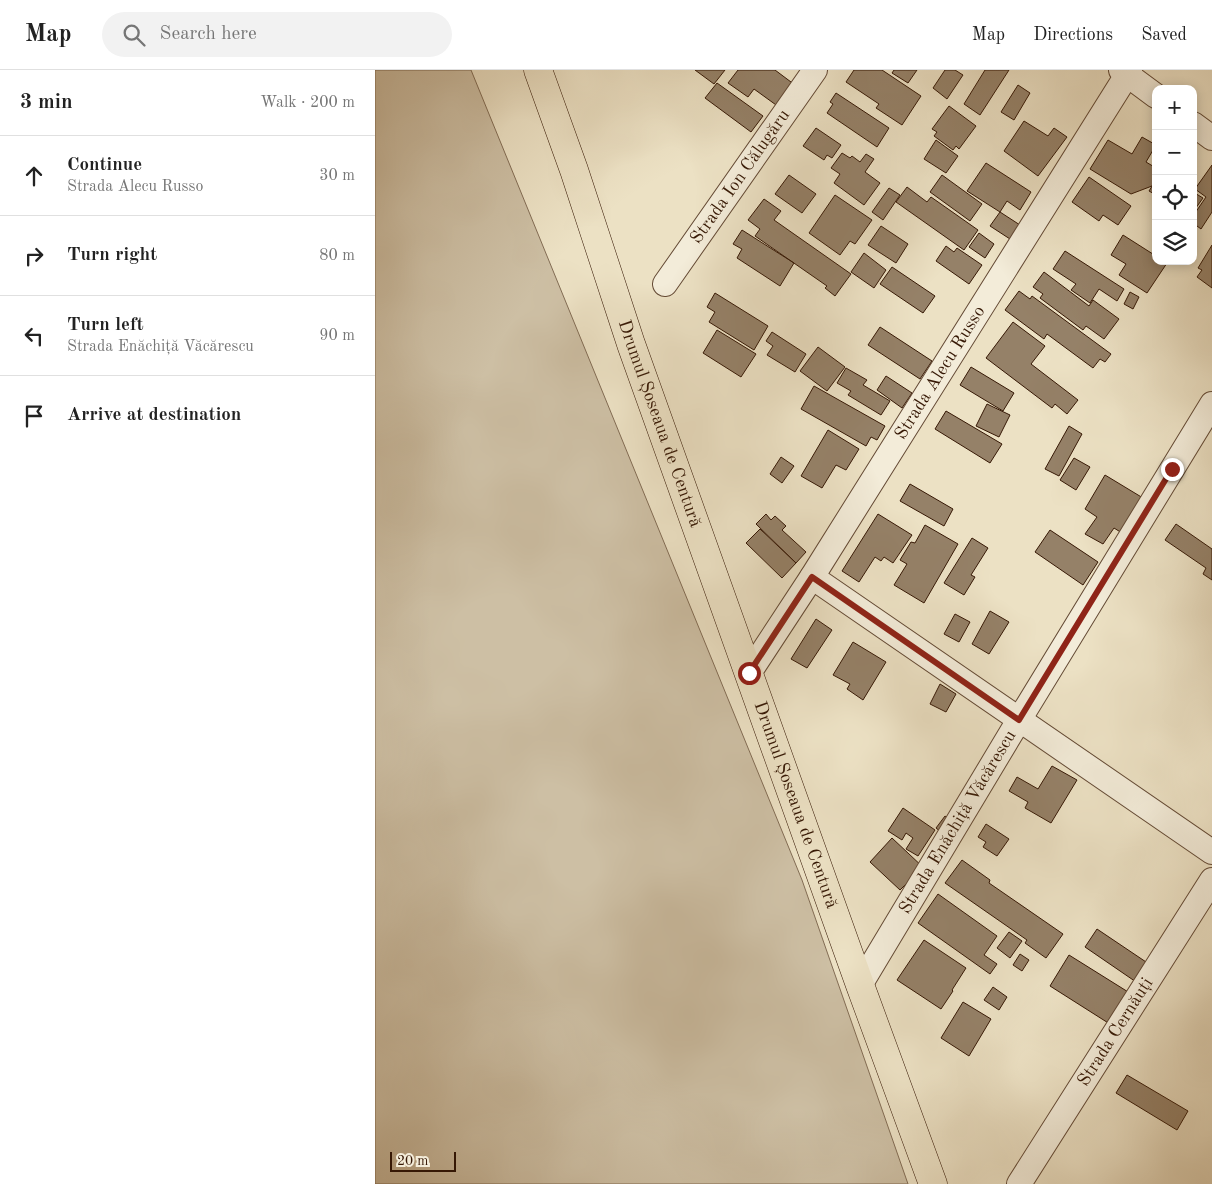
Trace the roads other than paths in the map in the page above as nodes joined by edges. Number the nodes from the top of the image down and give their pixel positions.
1 (538, 70) edge
2 (815, 70) edge
3 (1126, 71) edge
4 (1152, 93) edge
5 (1197, 127) edge
6 (1212, 138) edge
7 (665, 284) dead end
8 (1212, 404) edge
9 (812, 577) junction
10 (749, 673) junction
11 (1019, 720) junction
12 (1212, 852) edge
13 (1212, 880) edge
14 (860, 986) junction
15 (933, 1184) edge
16 (1019, 1184) edge

1 - 10 highway, Drumul Șoseaua de Centură
2 - 7 street, Strada Ion Călugăru
3 - 4 street
3 - 9 street, Strada Alecu Russo
5 - 6 street
8 - 11 street, Strada Enăchiță Văcărescu
9 - 10 street, Strada Alecu Russo
9 - 11 street
10 - 14 highway, Drumul Șoseaua de Centură
11 - 12 street
11 - 14 street, Strada Enăchiță Văcărescu
13 - 16 street, Strada Cernăuți
14 - 15 highway, Drumul Șoseaua de Centură

